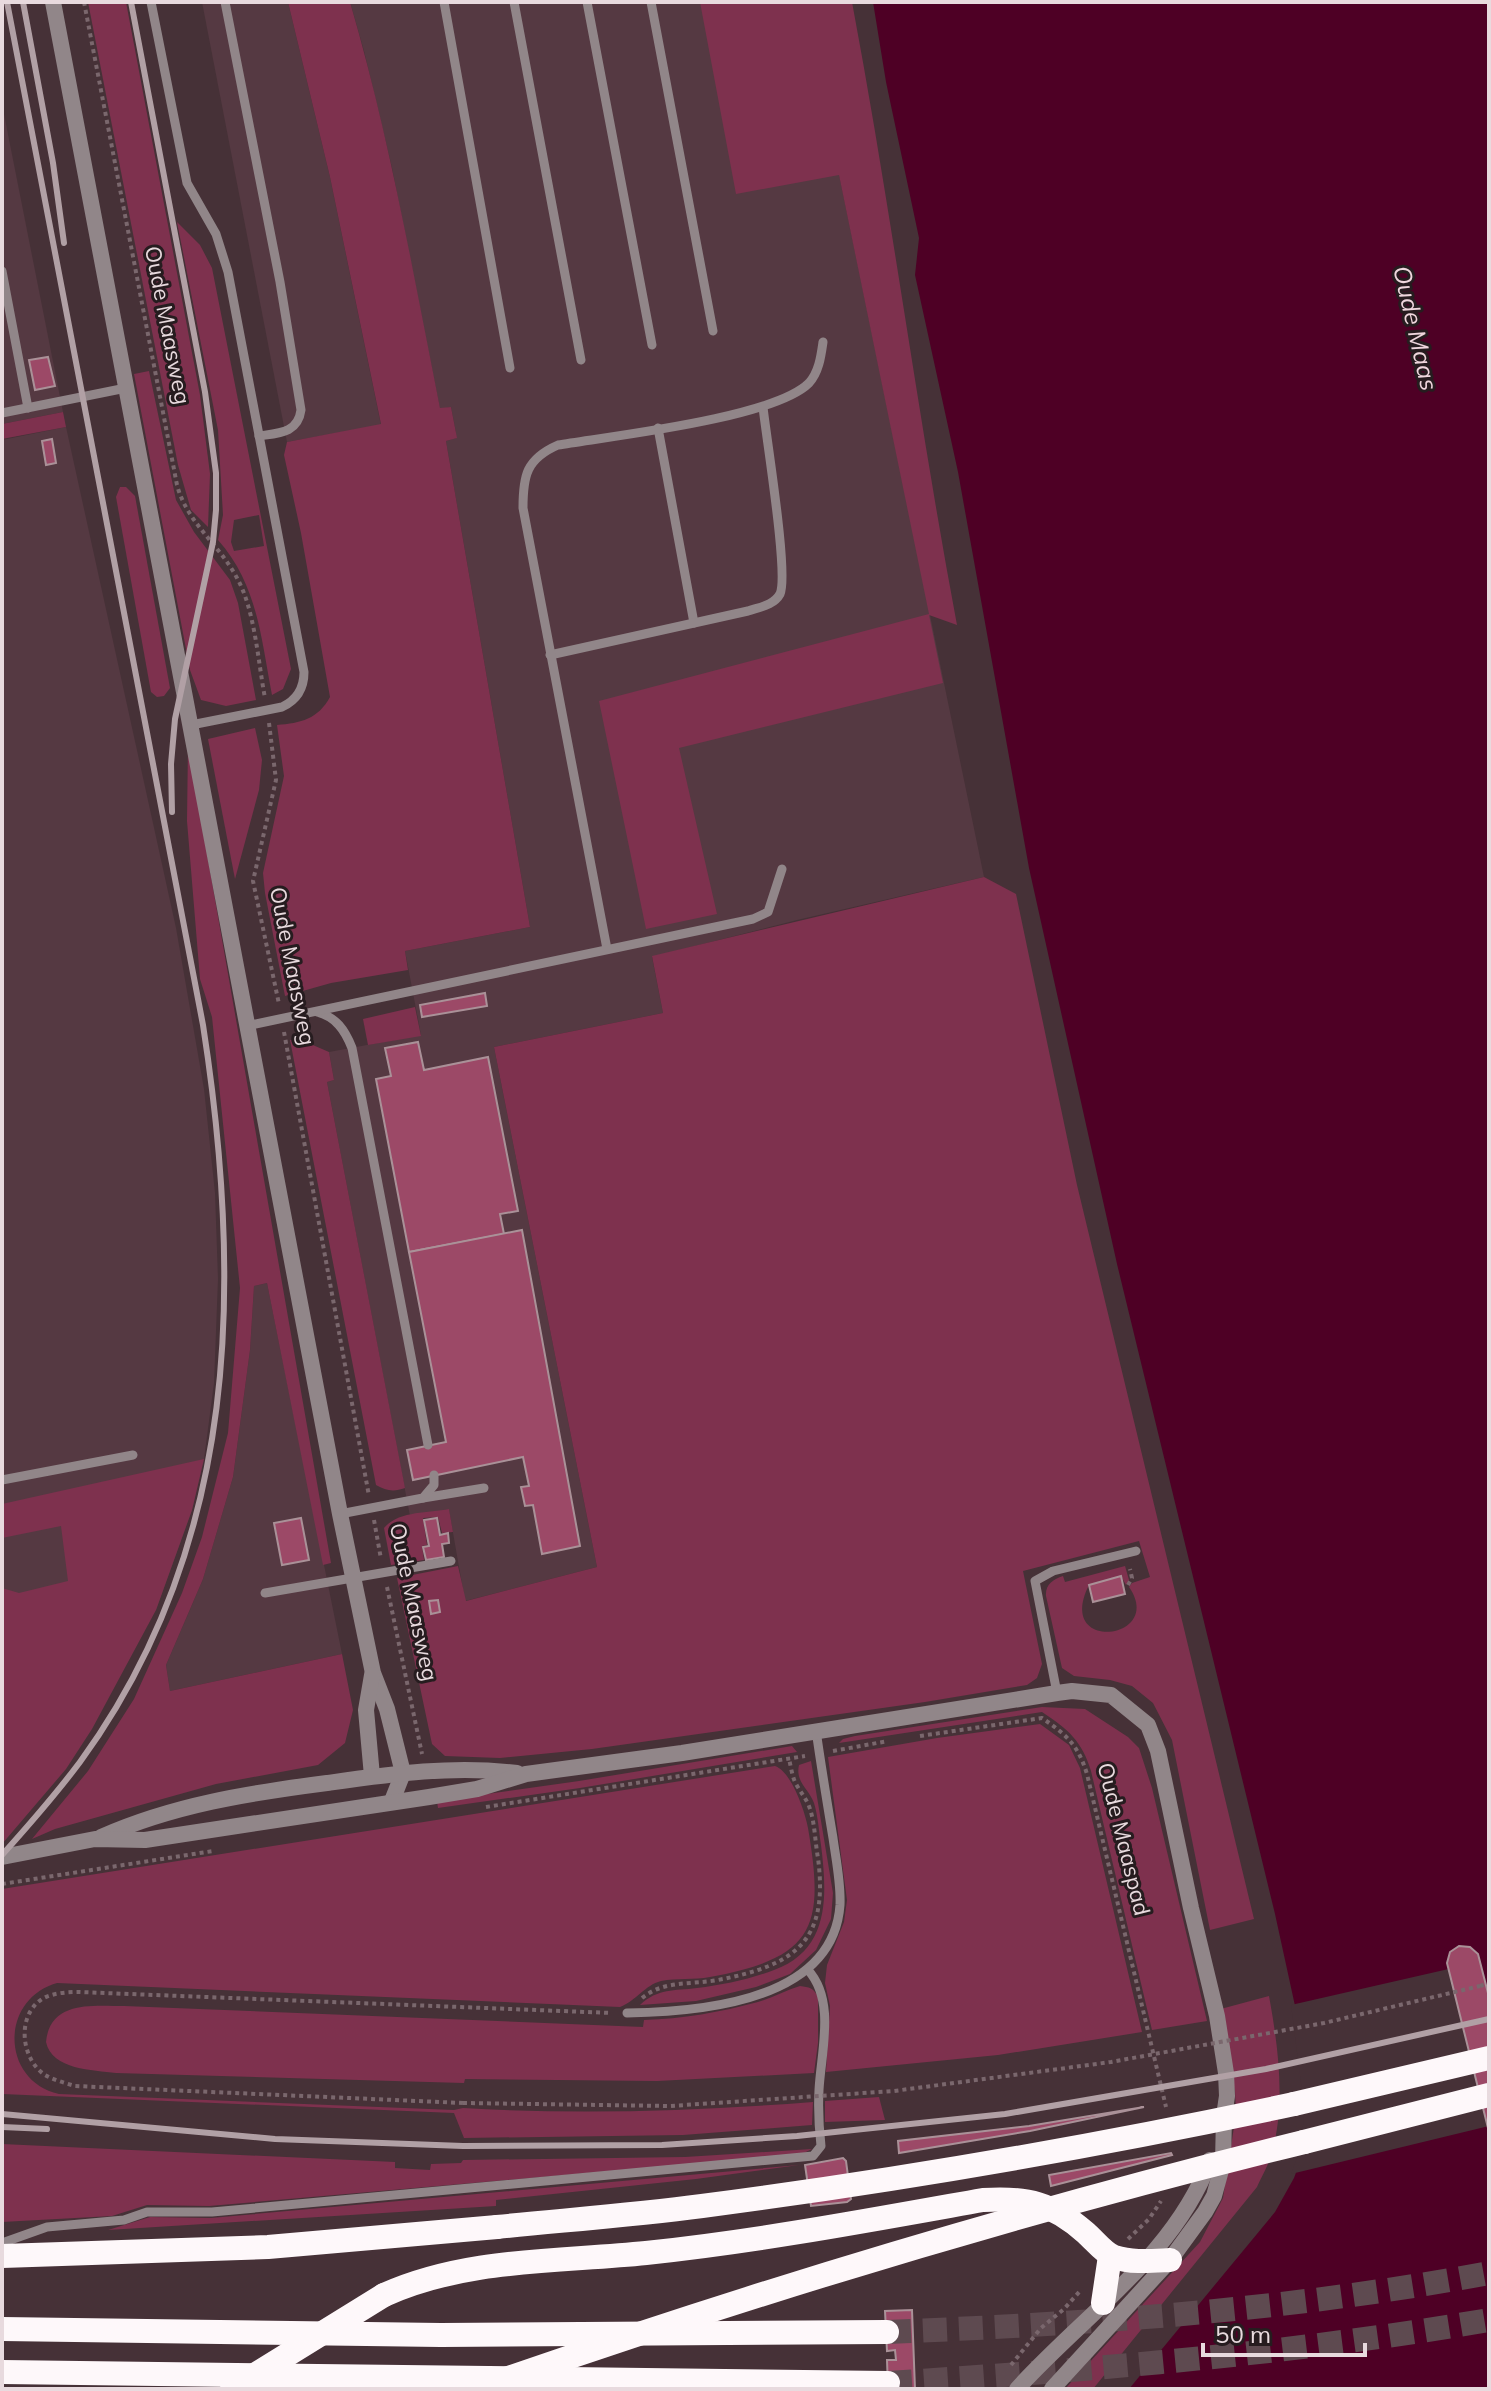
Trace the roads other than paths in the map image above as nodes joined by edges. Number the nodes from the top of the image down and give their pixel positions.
1 (53, 2) edge
2 (151, 2) edge
3 (225, 2) edge
4 (444, 2) edge
5 (514, 2) edge
6 (587, 2) edge
7 (651, 2) edge
8 (2, 271) edge
9 (713, 331) dead end
10 (823, 342) dead end
11 (652, 345) dead end
12 (581, 360) dead end
13 (510, 368) dead end
14 (126, 388) junction
15 (763, 407) junction
16 (28, 408) junction
17 (2, 413) edge
18 (658, 428) junction
19 (259, 436) junction
20 (694, 623) junction
21 (550, 655) junction
22 (191, 725) junction
23 (782, 869) dead end
24 (607, 949) junction
25 (314, 1011) junction
26 (246, 1026) junction
27 (428, 1445) dead end
28 (133, 1455) dead end
29 (434, 1475) dead end
30 (2, 1480) edge
31 (484, 1488) dead end
32 (423, 1498) junction
33 (340, 1514) junction
34 (1136, 1551) dead end
35 (451, 1561) dead end
36 (353, 1579) junction
37 (265, 1593) dead end
38 (373, 1673) junction
39 (1057, 1693) junction
40 (816, 1730) junction
41 (403, 1773) junction
42 (526, 1774) junction
43 (372, 1776) junction
44 (392, 1801) junction
45 (95, 1839) junction
46 (2, 1857) edge
47 (808, 1970) junction
48 (627, 2013) road end
49 (1489, 2058) edge
50 (1489, 2095) edge
51 (1224, 2116) junction
52 (2, 2243) edge
53 (2, 2256) edge
54 (1110, 2256) junction
55 (1170, 2260) junction
56 (1145, 2261) junction
57 (1103, 2303) junction
58 (2, 2329) edge
59 (887, 2332) tunnel mouth
60 (1057, 2348) junction
61 (1075, 2364) junction
62 (2, 2372) edge
63 (888, 2383) dead end
64 (232, 2389) edge
65 (477, 2389) edge
66 (1017, 2389) edge
67 (1052, 2389) edge

1 - 14 street
2 - 19 lane
3 - 19 lane
4 - 13 lane
5 - 12 lane
6 - 11 lane
7 - 9 lane
8 - 16 lane
10 - 15 lane
14 - 16 lane
14 - 22 street
15 - 18 lane
15 - 20 lane
16 - 17 lane
18 - 20 lane
18 - 21 lane
19 - 22 lane
20 - 21 lane
21 - 24 lane
22 - 26 street
23 - 24 lane
24 - 25 lane
25 - 26 lane
25 - 27 lane
26 - 33 street
28 - 30 lane
29 - 32 lane
31 - 32 lane
32 - 33 lane
33 - 36 street
34 - 39 lane
35 - 36 lane
36 - 37 lane
36 - 38 street
38 - 41 street
38 - 43 street
39 - 40 street
39 - 51 street
40 - 42 street
40 - 47 lane
41 - 42 street
41 - 43 street
41 - 44 street
42 - 44 street
43 - 44 street
43 - 45 street
44 - 45 street
45 - 46 street
47 - 48 lane
47 - 52 lane
49 - 53 highway, bridge
50 - 65 highway, bridge
51 - 55 street
51 - 56 street
54 - 56 highway
54 - 57 highway
54 - 64 highway, bridge
55 - 56 highway
55 - 61 street
56 - 57 street
57 - 60 street
58 - 59 highway
60 - 61 lane
60 - 66 street
61 - 67 street
62 - 63 highway

